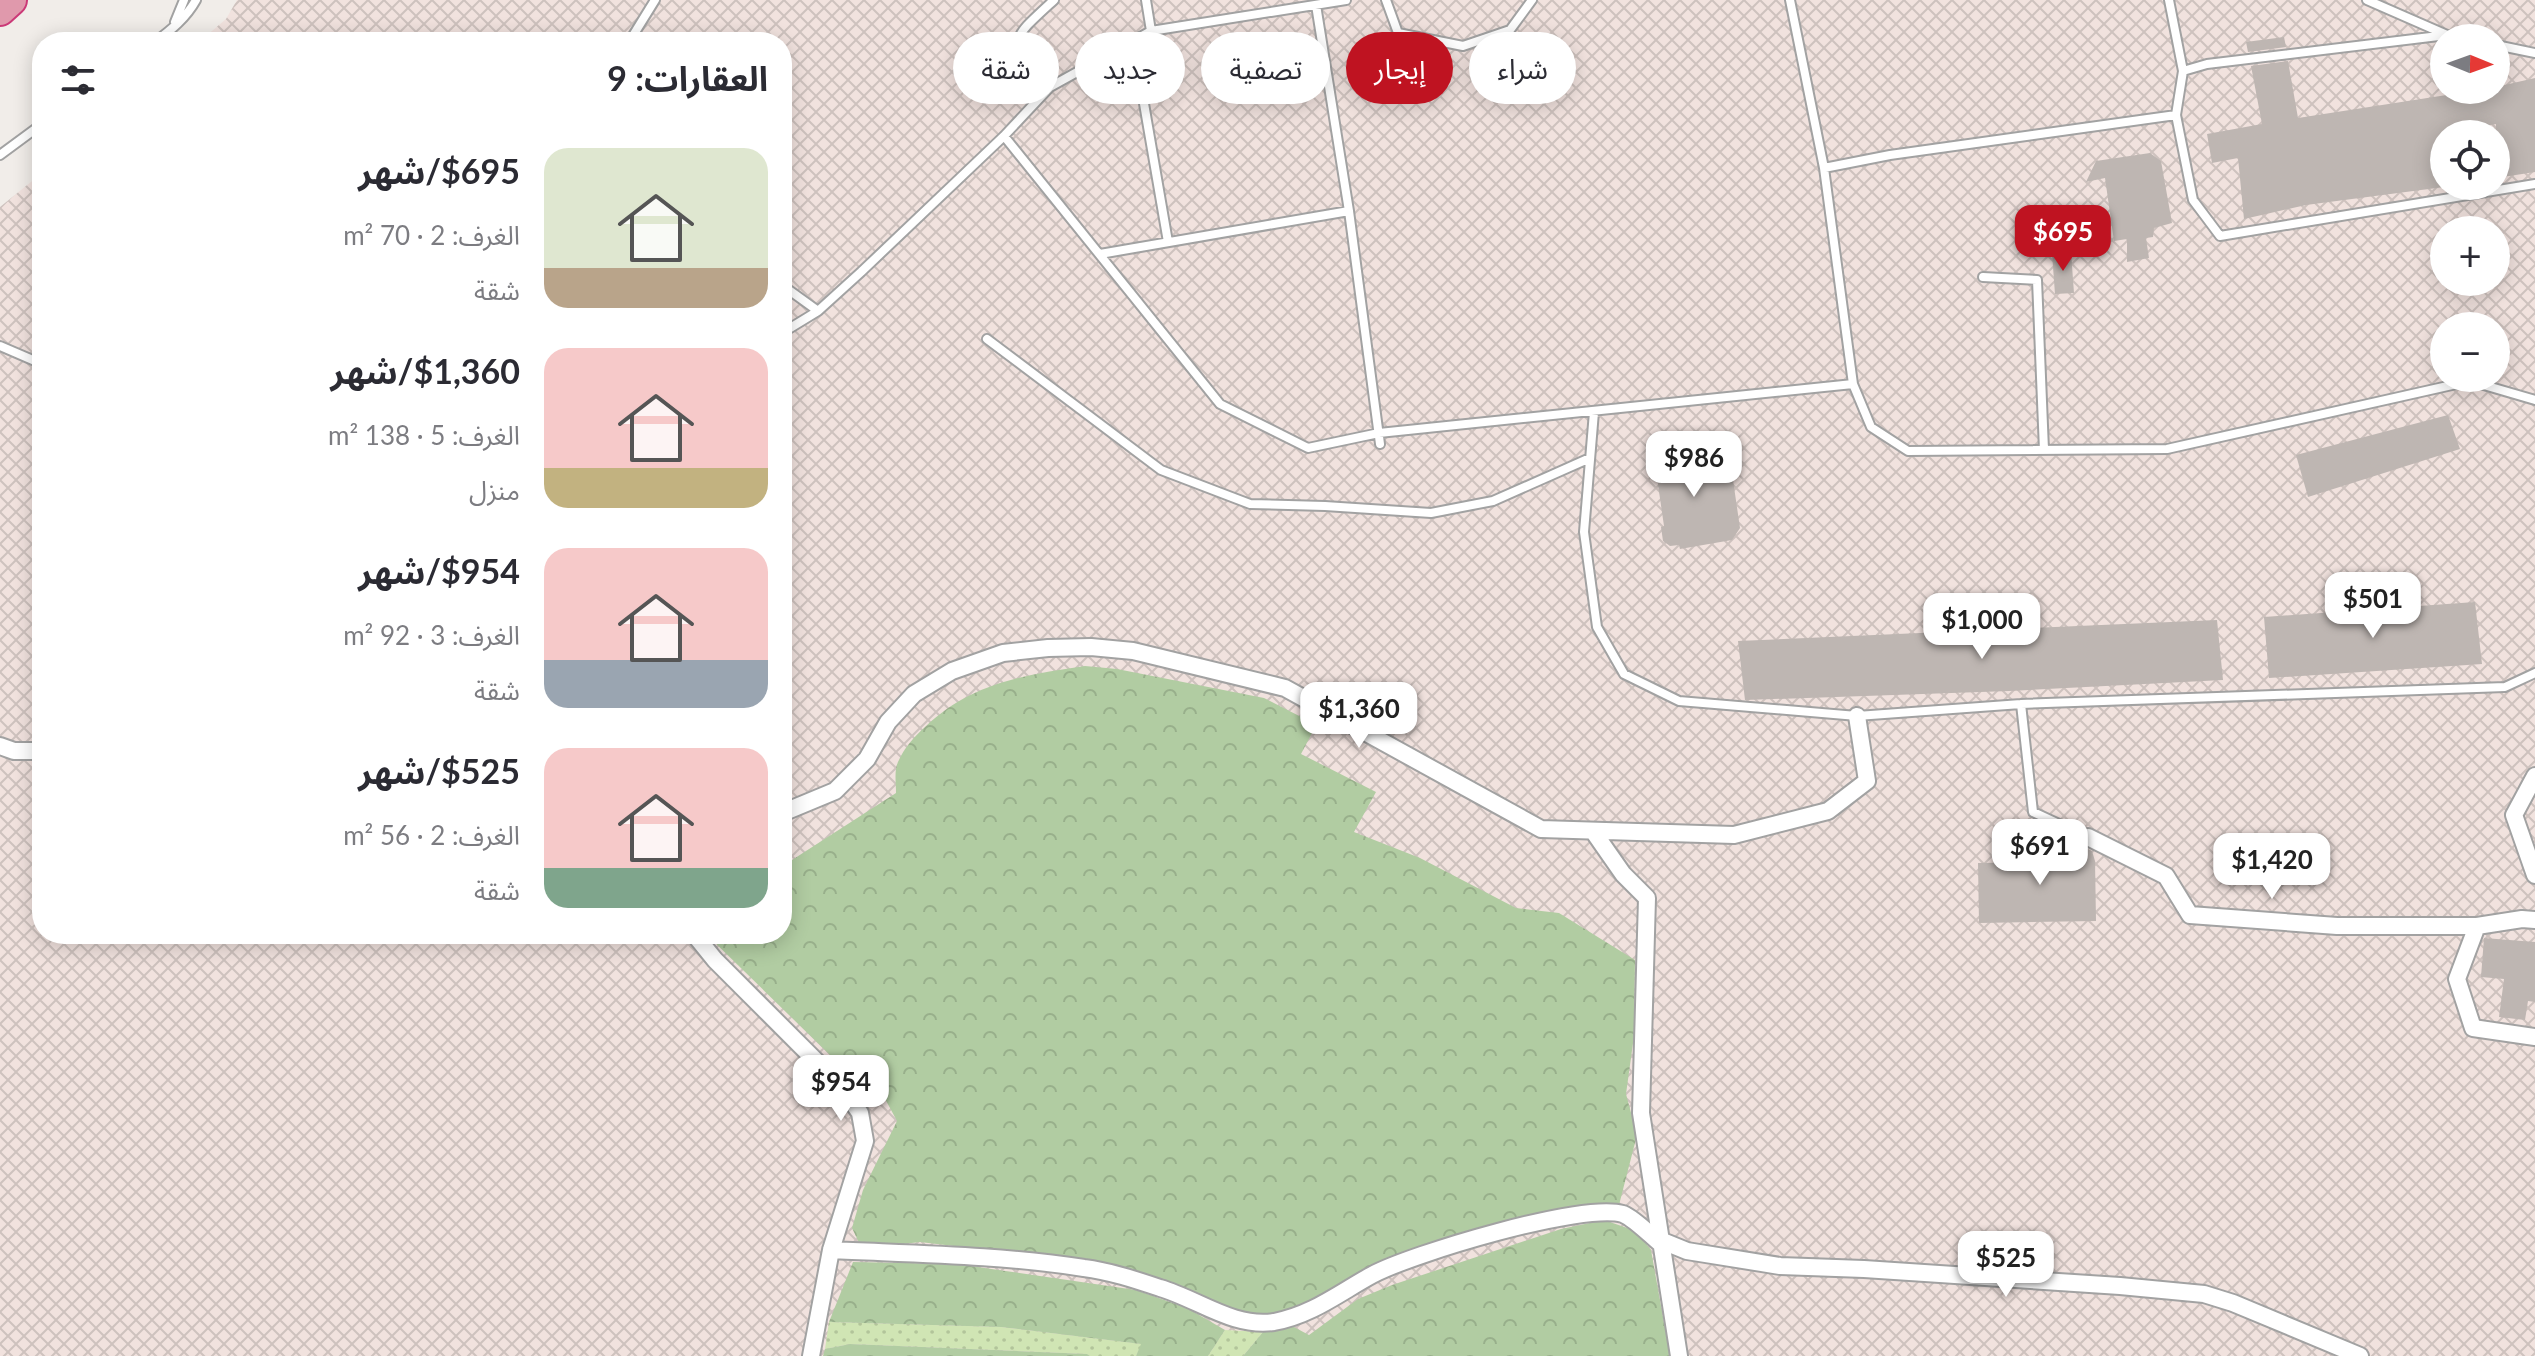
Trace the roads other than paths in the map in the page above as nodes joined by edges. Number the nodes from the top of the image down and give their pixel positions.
1 (11, 0) edge
2 (184, 0) edge
3 (196, 0) edge
4 (655, 0) edge
5 (1054, 0) edge
6 (1146, 0) edge
7 (1346, 0) edge
8 (1386, 0) edge
9 (1532, 0) edge
10 (1790, 0) edge
11 (2169, 0) edge
12 (2367, 0) edge
13 (1316, 5) junction
14 (0, 10) edge
15 (2430, 28) edge
16 (171, 30) junction
17 (1151, 31) joint
18 (168, 32) edge
19 (635, 32) edge
20 (1022, 32) edge
21 (2430, 37) edge
22 (2510, 48) edge
23 (2535, 53) edge
24 (2183, 71) junction
25 (1034, 104) edge
26 (1144, 104) edge
27 (2176, 115) junction
28 (32, 131) edge
29 (1004, 136) junction
30 (0, 155) edge
31 (1824, 168) junction
32 (2535, 184) edge
33 (1349, 211) junction
34 (1168, 242) junction
35 (1100, 254) junction
36 (1983, 277) dead end
37 (792, 292) edge
38 (818, 311) junction
39 (792, 327) edge
40 (987, 339) dead end
41 (0, 346) edge
42 (32, 360) edge
43 (1853, 384) junction
44 (2535, 400) edge
45 (1594, 412) junction
46 (1379, 433) junction
47 (1380, 444) dead end
48 (2044, 450) junction
49 (1590, 458) junction
50 (2535, 673) edge
51 (2021, 704) junction
52 (1857, 716) junction
53 (0, 746) edge
54 (32, 751) edge
55 (2535, 776) edge
56 (792, 809) edge
57 (1593, 831) junction
58 (2088, 837) joint
59 (2535, 875) edge
60 (2535, 920) edge
61 (2477, 926) junction
62 (702, 944) edge
63 (2535, 1037) edge
64 (1660, 1242) junction
65 (831, 1250) junction
66 (811, 1356) edge
67 (1679, 1356) edge
68 (2360, 1356) edge

1 - 14 highway
2 - 16 lane
3 - 16 lane
4 - 19 lane
5 - 20 lane
6 - 17 lane
7 - 13 lane
8 - 9 lane
10 - 31 lane
11 - 24 lane
12 - 15 lane
13 - 17 lane
13 - 33 lane
16 - 18 lane
21 - 24 lane
22 - 23 lane
24 - 27 lane
25 - 29 lane
26 - 34 lane
27 - 31 lane
27 - 32 lane
28 - 30 lane
29 - 35 lane
29 - 38 lane
31 - 43 lane
33 - 34 lane
33 - 46 lane
34 - 35 lane
35 - 46 lane
36 - 48 lane
37 - 38 lane
38 - 39 lane
40 - 49 lane
41 - 42 lane
43 - 45 lane
43 - 48 lane
44 - 48 lane
45 - 46 lane
45 - 49 lane
46 - 47 lane
49 - 52 lane
50 - 51 lane
51 - 52 lane
51 - 58 lane
52 - 57 street
53 - 54 street
55 - 59 street
56 - 57 street
57 - 64 street
58 - 61 street
60 - 61 street
61 - 63 street
62 - 65 street
64 - 65 street
64 - 67 street
64 - 68 street
65 - 66 street

